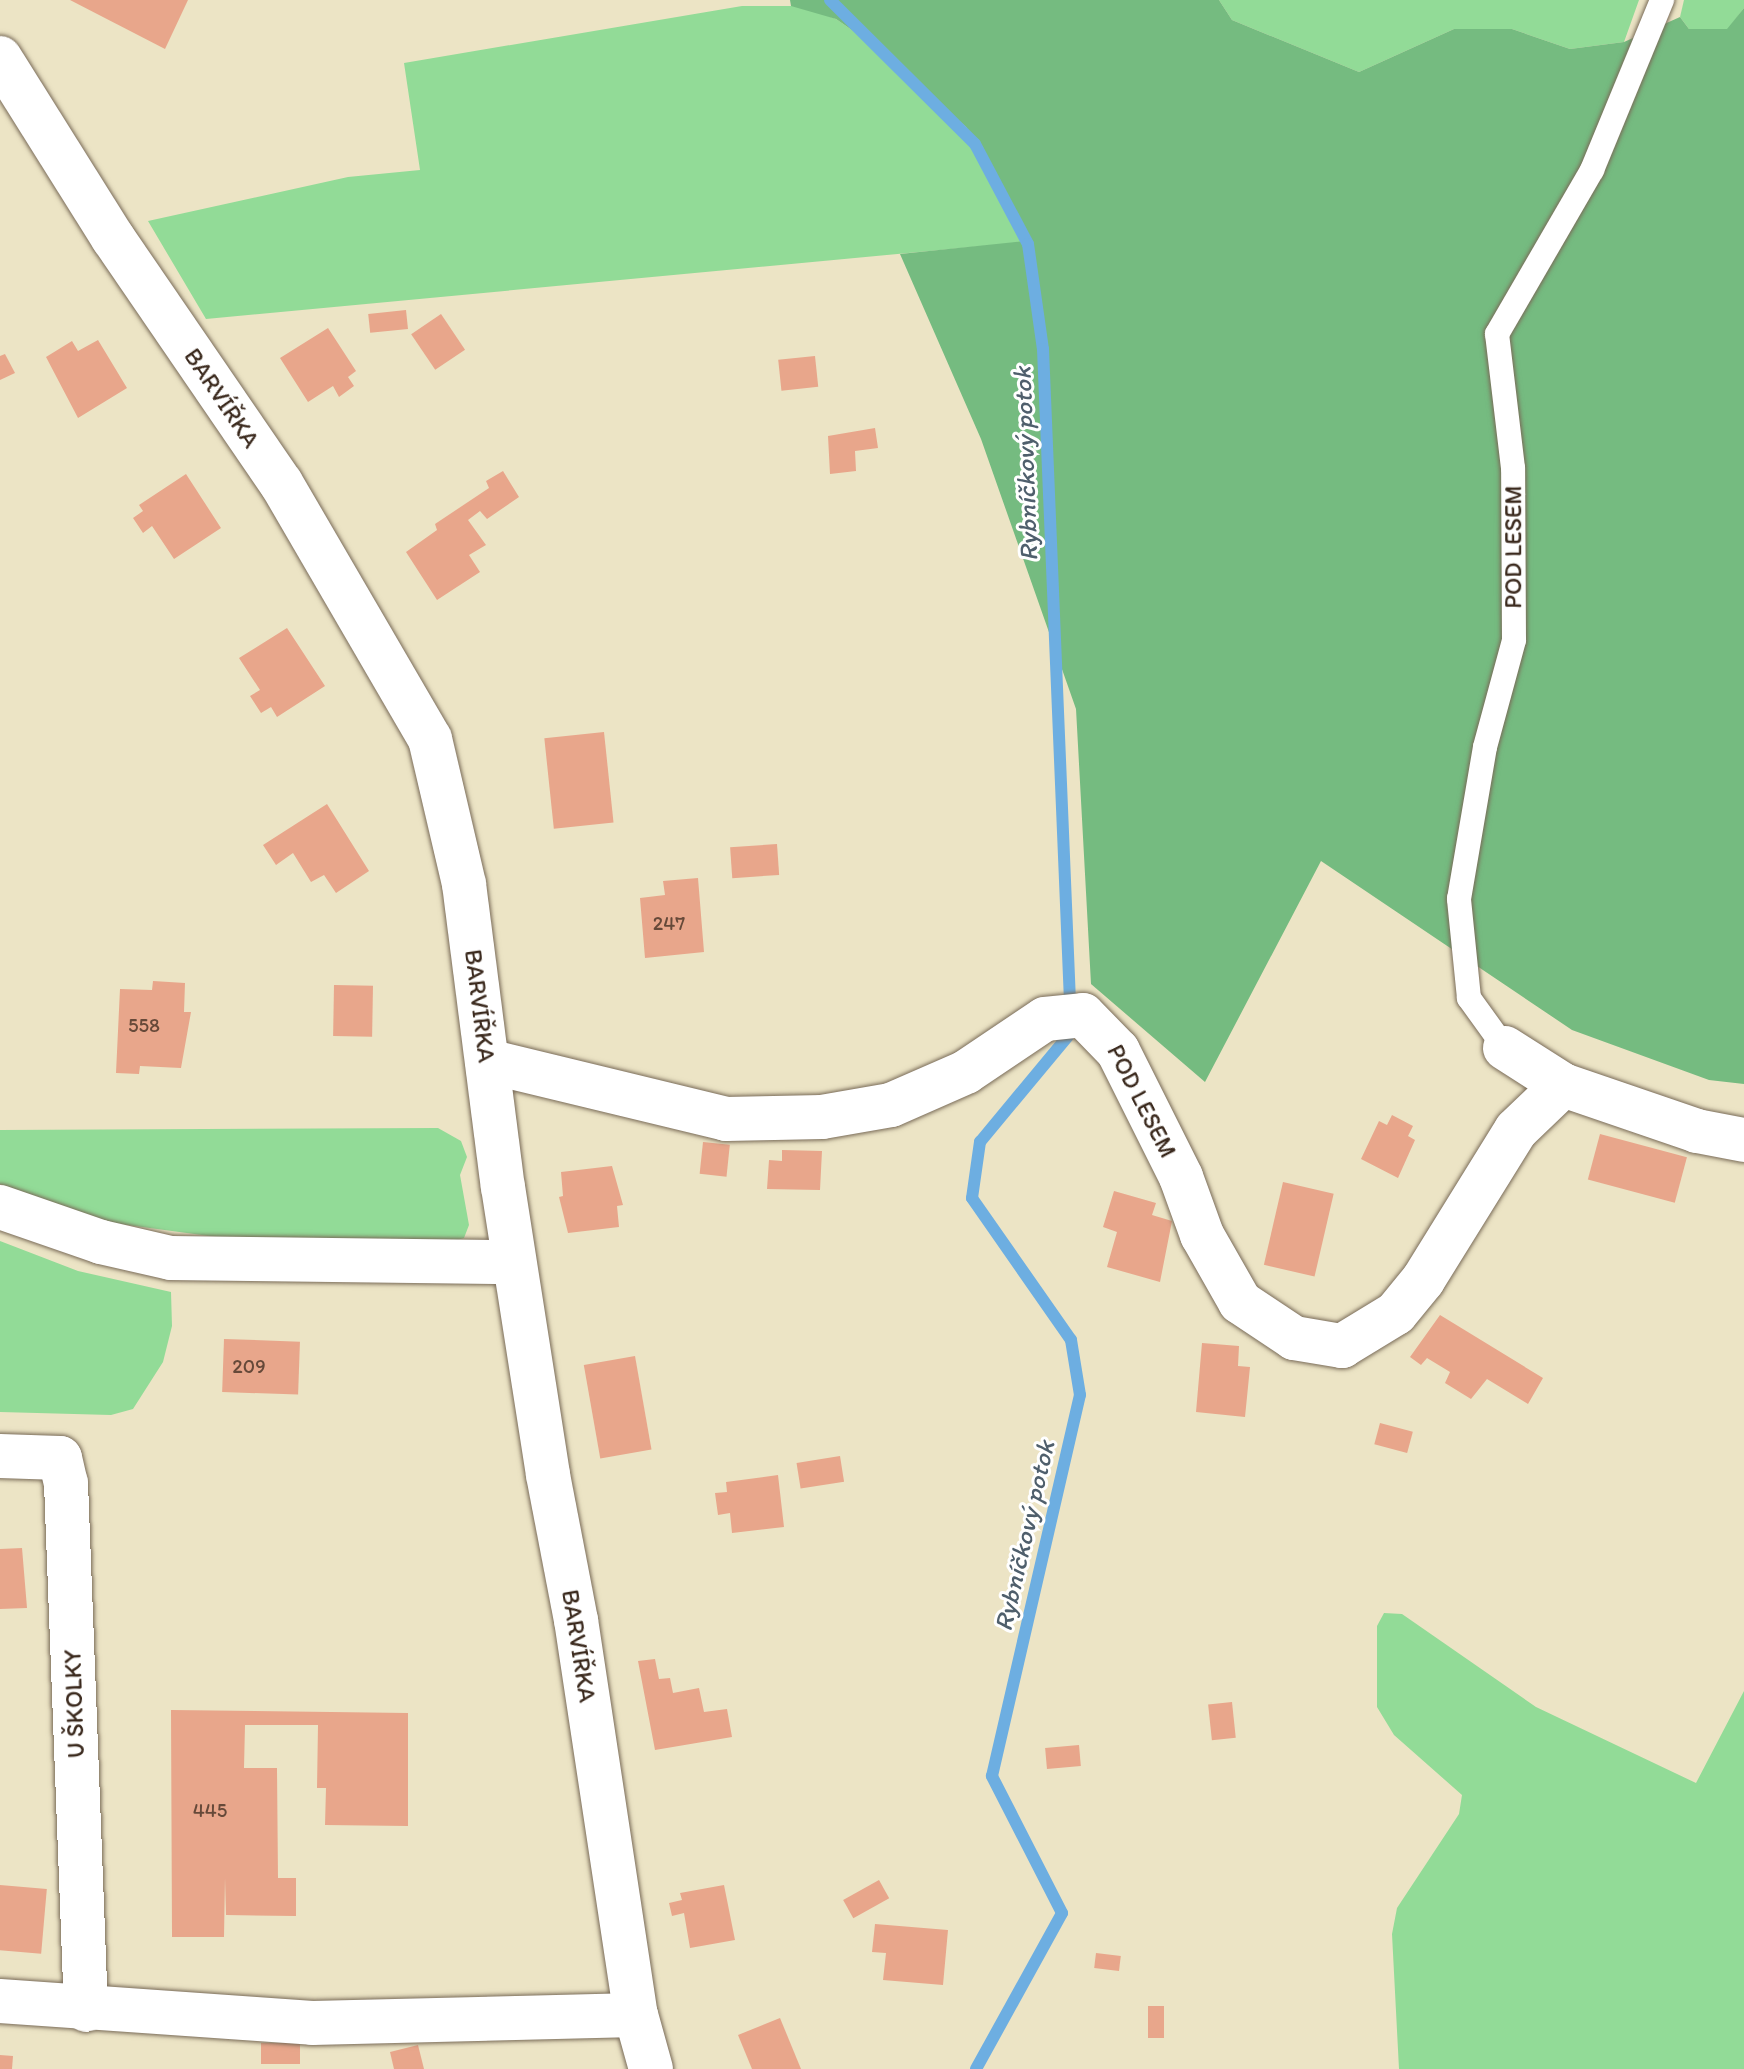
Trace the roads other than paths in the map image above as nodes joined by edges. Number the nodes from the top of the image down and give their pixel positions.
1 (1662, 0) edge
2 (0, 58) edge
3 (1505, 1048) joint
4 (487, 1061) junction
5 (1563, 1085) junction
6 (1744, 1140) edge
7 (0, 1207) edge
8 (514, 1262) junction
9 (0, 1456) edge
10 (0, 2001) edge
11 (86, 2010) junction
12 (636, 2015) junction
13 (651, 2069) edge

1 - 3 lane, POD LESEM
2 - 4 street, BARVÍŘKA
3 - 5 street, POD LESEM
4 - 5 street, POD LESEM
4 - 8 street, BARVÍŘKA
5 - 6 street, POD LESEM
7 - 8 street
8 - 12 street, BARVÍŘKA
9 - 11 street, U ŠKOLKY
10 - 11 street
11 - 12 street
12 - 13 street, BARVÍŘKA

